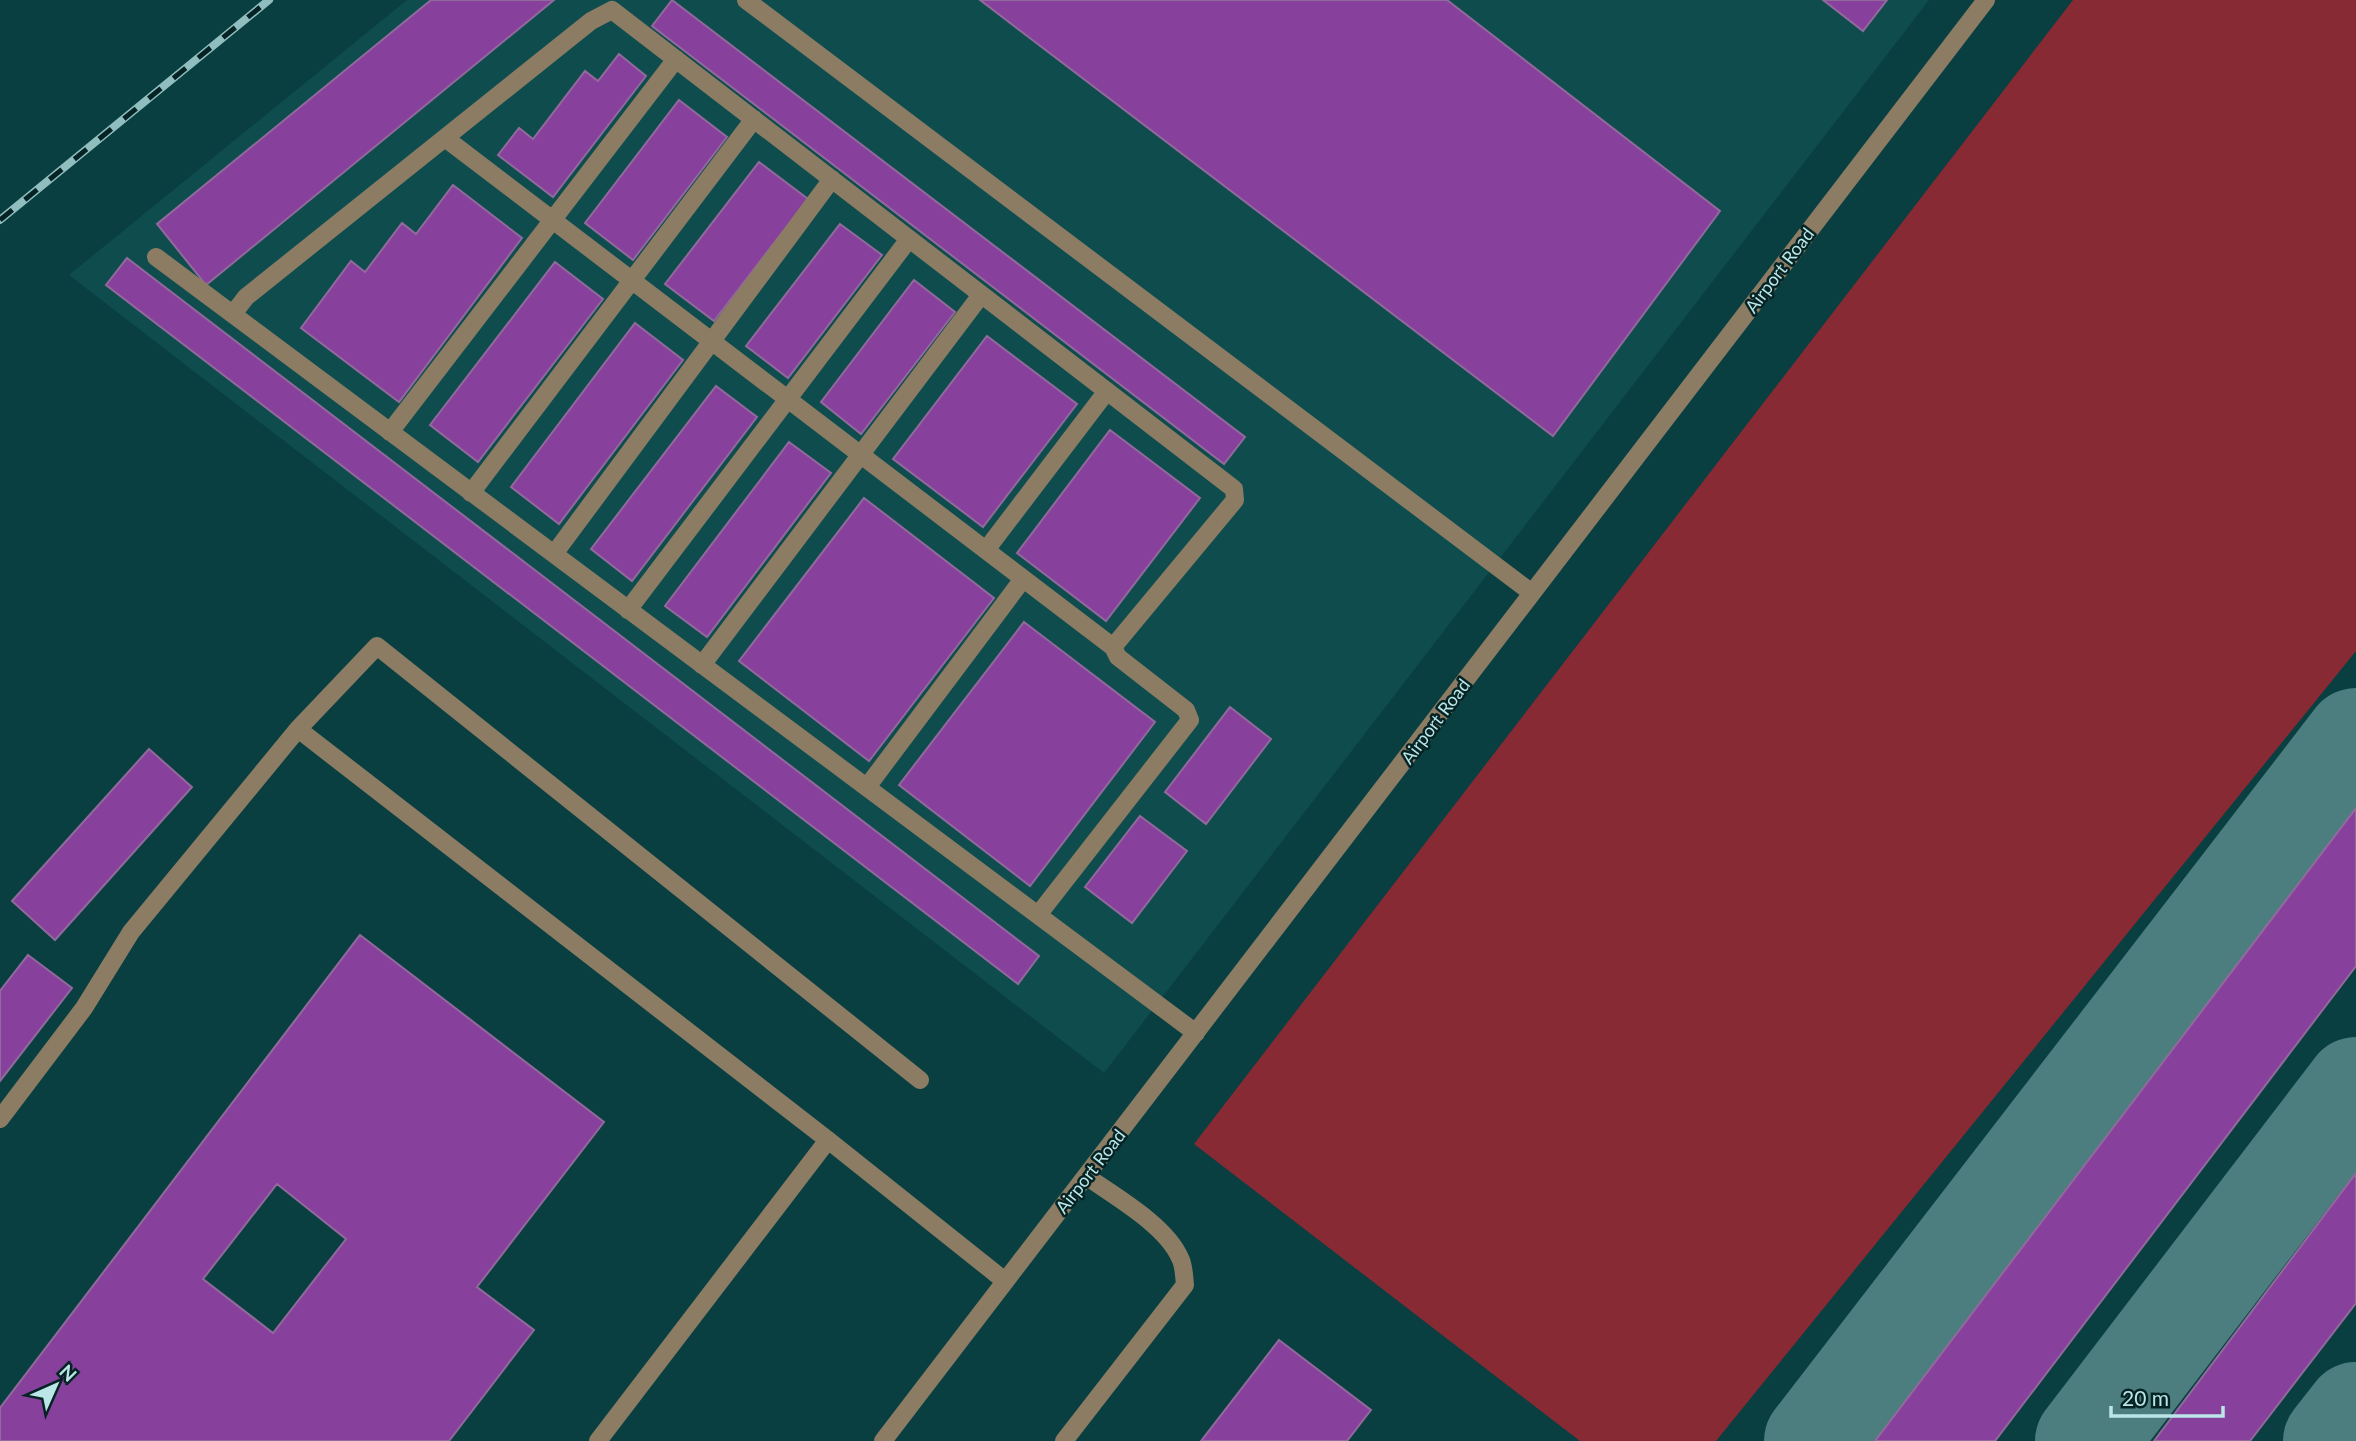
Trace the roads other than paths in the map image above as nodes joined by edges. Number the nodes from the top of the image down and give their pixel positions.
1 (746, 0) edge
2 (1986, 0) edge
3 (676, 59) junction
4 (754, 119) junction
5 (445, 138) junction
6 (832, 179) junction
7 (553, 220) junction
8 (909, 239) junction
9 (156, 257) dead end
10 (632, 280) junction
11 (981, 295) junction
12 (233, 314) junction
13 (712, 341) junction
14 (1107, 391) junction
15 (787, 399) junction
16 (390, 432) junction
17 (861, 454) junction
18 (471, 492) junction
19 (986, 551) junction
20 (554, 554) junction
21 (1023, 579) junction
22 (1532, 593) junction
23 (628, 610) junction
24 (1113, 647) junction
25 (702, 665) junction
26 (298, 729) junction
27 (867, 787) junction
28 (1038, 915) junction
29 (1196, 1033) junction
30 (920, 1080) dead end
31 (0, 1119) edge
32 (828, 1139) junction
33 (1086, 1176) junction
34 (1005, 1281) junction
35 (598, 1441) edge
36 (883, 1441) edge
37 (1064, 1441) edge

1 - 22 street
2 - 22 street, Airport Road
3 - 4 street
3 - 5 street
3 - 7 street
4 - 6 street
4 - 10 street
5 - 7 street
5 - 12 street
6 - 8 street
6 - 13 street
7 - 10 street
7 - 16 street
8 - 11 street
8 - 15 street
9 - 12 street
10 - 13 street
10 - 18 street
11 - 14 street
11 - 17 street
12 - 16 street
13 - 15 street
13 - 20 street
14 - 19 street
14 - 24 street
15 - 17 street
15 - 23 street
16 - 18 street
17 - 19 street
17 - 25 street
18 - 20 street
19 - 21 street
20 - 23 street
21 - 24 street
21 - 27 street
22 - 29 street, Airport Road
23 - 25 street
24 - 28 street
25 - 27 street
26 - 30 street
26 - 31 street
26 - 32 street
27 - 28 street
28 - 29 street
29 - 33 street, Airport Road
32 - 34 street
32 - 35 street
33 - 34 street, Airport Road
33 - 37 street
34 - 36 street, Airport Road

